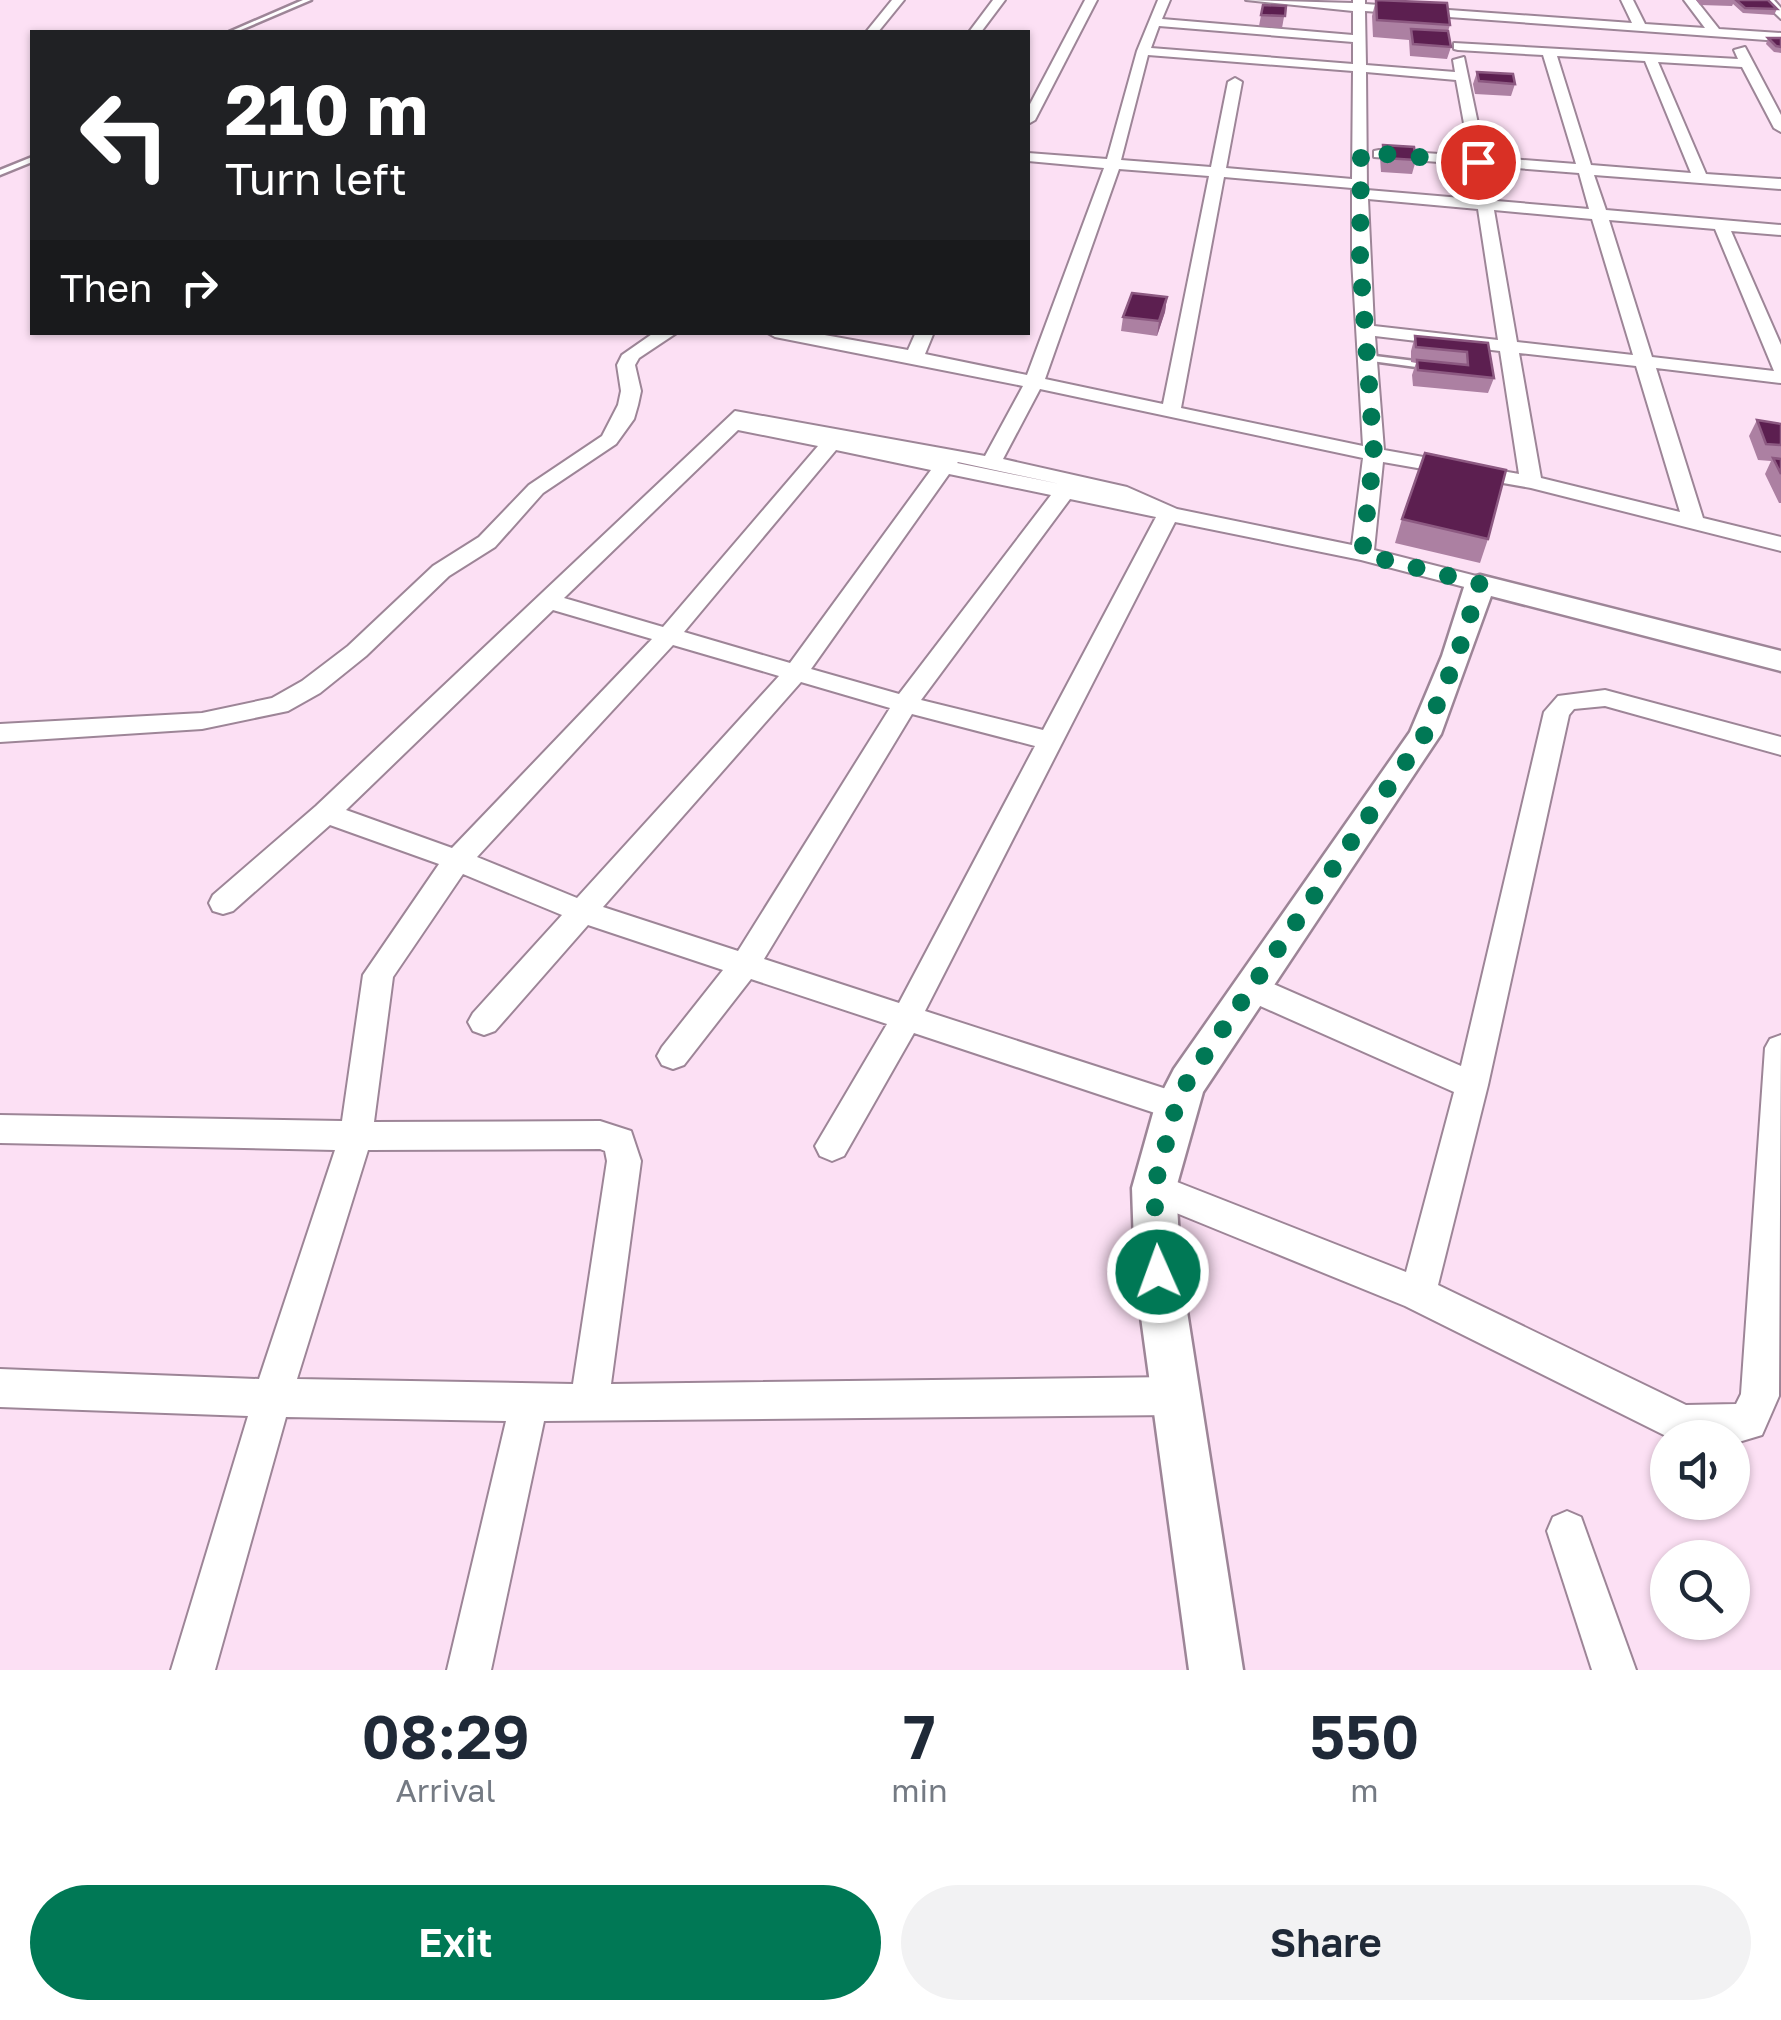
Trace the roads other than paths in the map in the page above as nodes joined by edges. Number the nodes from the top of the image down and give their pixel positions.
1 (308, 0) edge
2 (898, 0) edge
3 (999, 0) edge
4 (1091, 0) edge
5 (1164, 0) edge
6 (1252, 0) edge
7 (1262, 0) edge
8 (1538, 0) edge
9 (1628, 0) edge
10 (1690, 0) edge
11 (1767, 0) edge
12 (1359, 4) edge
13 (1458, 8) edge
14 (1781, 15) edge
15 (1155, 22) junction
16 (1541, 22) junction
17 (1642, 28) junction
18 (237, 30) edge
19 (874, 30) edge
20 (976, 30) edge
21 (1715, 32) junction
22 (1731, 33) junction
23 (1781, 37) edge
24 (1359, 39) junction
25 (1458, 46) junction
26 (1143, 51) junction
27 (1549, 52) junction
28 (1650, 58) junction
29 (1748, 63) junction
30 (1360, 68) junction
31 (1460, 76) junction
32 (1236, 82) dead end
33 (1030, 116) edge
34 (1781, 128) edge
35 (1361, 152) junction
36 (1030, 157) edge
37 (30, 160) edge
38 (1478, 162) junction
39 (1113, 164) junction
40 (1585, 170) junction
41 (0, 173) edge
42 (1218, 173) junction
43 (1701, 179) junction
44 (1781, 184) edge
45 (1362, 189) junction
46 (1485, 204) junction
47 (1599, 214) junction
48 (1721, 225) junction
49 (1781, 230) edge
50 (1365, 330) junction
51 (664, 335) edge
52 (804, 335) edge
53 (925, 335) edge
54 (1508, 346) junction
55 (914, 357) junction
56 (1367, 358) junction
57 (1644, 361) junction
58 (1438, 366) edge
59 (1781, 368) edge
60 (1781, 376) edge
61 (1033, 385) junction
62 (1170, 411) junction
63 (836, 438) junction
64 (1374, 454) junction
65 (948, 461) junction
66 (990, 463) junction
67 (1531, 482) junction
68 (1069, 486) junction
69 (1169, 514) junction
70 (1694, 523) junction
71 (1781, 544) edge
72 (1362, 554) junction
73 (1480, 584) junction
74 (544, 600) junction
75 (668, 636) junction
76 (1781, 661) edge
77 (795, 672) junction
78 (905, 704) junction
79 (0, 734) edge
80 (1050, 741) junction
81 (1781, 746) edge
82 (326, 813) junction
83 (457, 860) junction
84 (223, 903) dead end
85 (580, 911) junction
86 (745, 964) junction
87 (1251, 988) junction
88 (907, 1018) junction
89 (484, 1022) dead end
90 (1781, 1048) edge
91 (673, 1056) dead end
92 (1472, 1084) junction
93 (1176, 1106) junction
94 (0, 1129) edge
95 (356, 1136) junction
96 (832, 1146) dead end
97 (1154, 1188) junction
98 (1418, 1294) junction
99 (0, 1388) edge
100 (1174, 1396) junction
101 (272, 1398) junction
102 (529, 1402) junction
103 (589, 1404) junction
104 (1566, 1531) dead end
105 (193, 1670) edge
106 (469, 1670) edge
107 (1216, 1670) edge
108 (1614, 1670) edge

1 - 18 lane
2 - 19 street
3 - 20 street
4 - 33 street
5 - 15 street
6 - 7 street
7 - 12 street
8 - 16 street
9 - 17 street
10 - 21 street
11 - 14 street
12 - 13 street
12 - 24 street
13 - 16 street
13 - 25 street
15 - 24 street
15 - 26 street
16 - 17 street
17 - 21 street
21 - 22 street
22 - 23 street
22 - 29 street
24 - 30 street
25 - 27 street
25 - 31 street
26 - 30 street
26 - 39 street
27 - 28 street
27 - 40 street
28 - 29 street
28 - 43 street
29 - 34 street
30 - 31 street
30 - 35 street
31 - 38 street
32 - 42 street
35 - 38 street
35 - 45 street
36 - 39 street
37 - 41 lane
38 - 40 street
39 - 42 street
39 - 61 street
40 - 43 street
40 - 47 street
42 - 45 street
42 - 62 street
43 - 44 street
45 - 46 street
45 - 50 street
46 - 47 street
46 - 54 street
47 - 48 street
47 - 57 street
48 - 49 street
48 - 59 street
50 - 54 street
50 - 56 street
51 - 79 street
52 - 55 street
53 - 55 street
54 - 57 street
54 - 67 street
55 - 61 street
56 - 58 lane
56 - 64 street
57 - 60 street
57 - 70 street
61 - 62 street
61 - 66 street
62 - 64 street
63 - 65 street
63 - 74 street
63 - 75 street
64 - 67 street
64 - 72 street
65 - 66 street
65 - 68 street
65 - 77 street
66 - 68 street
67 - 70 street
68 - 69 street
68 - 78 street
69 - 72 street
69 - 80 street
70 - 71 street
72 - 73 street
73 - 76 street
73 - 87 street
74 - 75 street
74 - 82 street
75 - 77 street
75 - 83 street
77 - 78 street
77 - 85 street
78 - 80 street
78 - 86 street
80 - 88 street
81 - 92 street
82 - 83 street
82 - 84 street
83 - 85 street
83 - 95 street
85 - 86 street
85 - 89 street
86 - 88 street
86 - 91 street
87 - 92 street
87 - 93 street
88 - 93 street
88 - 96 street
90 - 98 street
92 - 98 street
93 - 97 street
94 - 95 street
95 - 101 street
95 - 103 street
97 - 98 street
97 - 100 street
99 - 101 street
100 - 103 street
100 - 107 street
101 - 102 street
101 - 105 street
102 - 103 street
102 - 106 street
104 - 108 street

